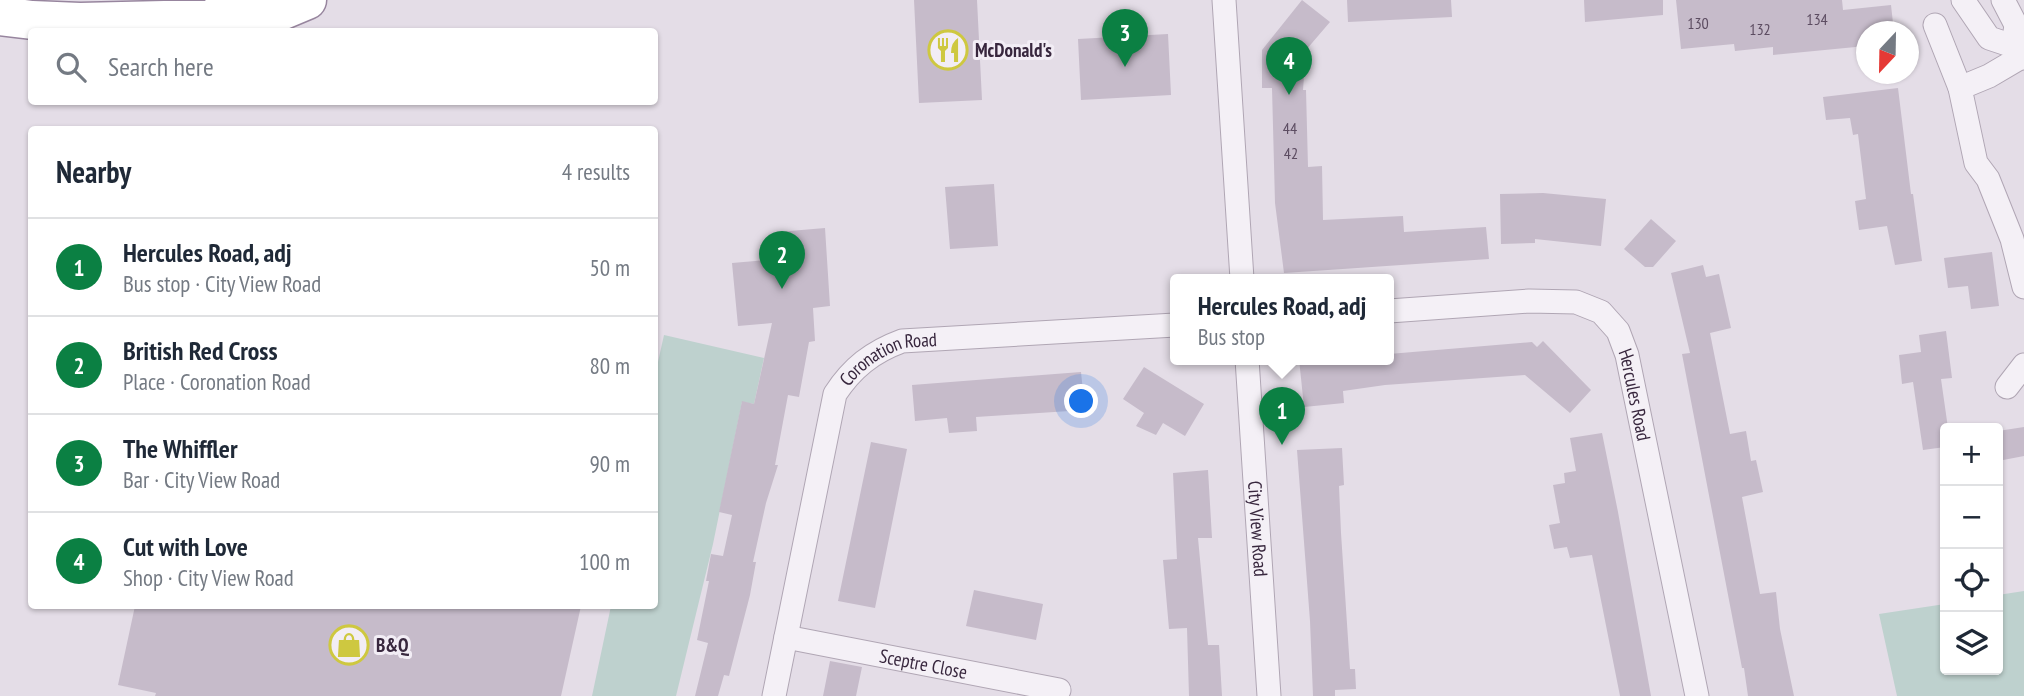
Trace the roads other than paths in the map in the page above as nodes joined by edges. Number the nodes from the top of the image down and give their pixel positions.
1 (307, 0) edge
2 (1224, 0) edge
3 (1963, 0) edge
4 (2003, 0) edge
5 (0, 16) edge
6 (1935, 25) dead end
7 (2020, 53) edge
8 (1960, 88) junction
9 (1242, 274) edge
10 (2024, 287) edge
11 (1394, 311) edge
12 (1170, 325) edge
13 (1247, 365) edge
14 (2024, 365) edge
15 (2007, 387) dead end
16 (786, 637) junction
17 (1059, 690) dead end
18 (774, 696) edge
19 (1269, 696) edge
20 (1697, 696) edge

1 - 5 highway
2 - 9 street
3 - 7 street
4 - 7 street
6 - 8 street
7 - 8 street
8 - 10 street
11 - 20 street, Hercules Road
12 - 16 street, Coronation Road
13 - 19 street, City View Road
14 - 15 street
16 - 17 street, Sceptre Close
16 - 18 street, Coronation Road

